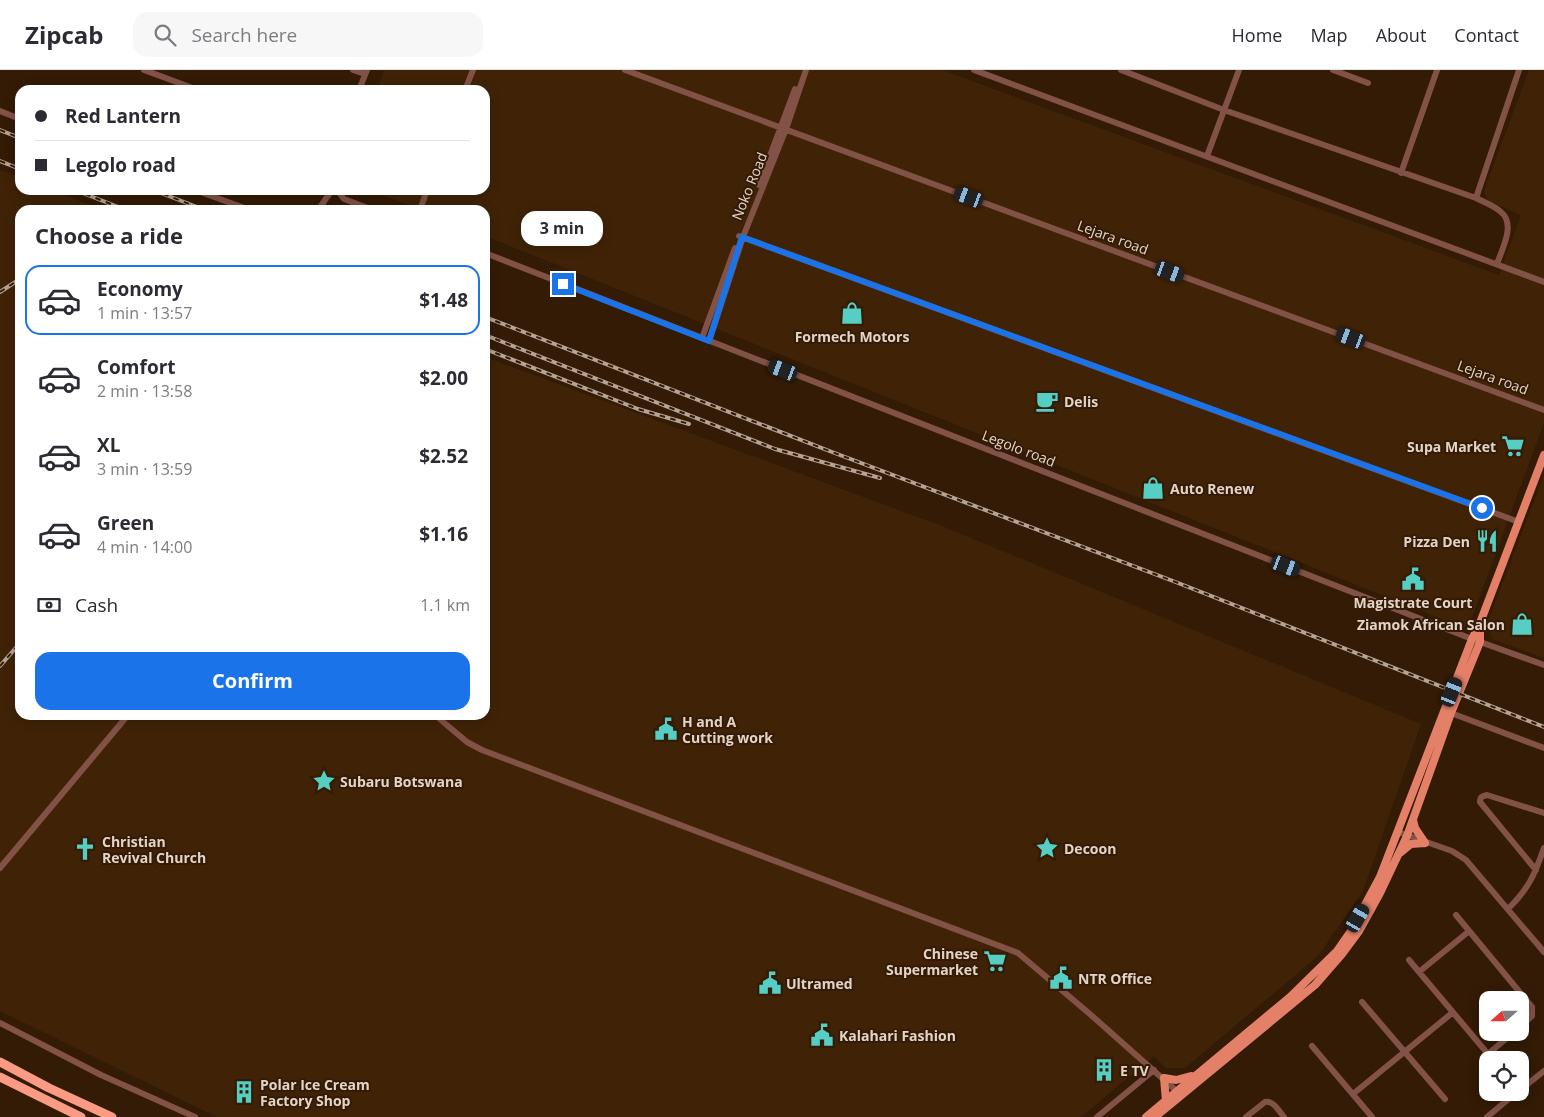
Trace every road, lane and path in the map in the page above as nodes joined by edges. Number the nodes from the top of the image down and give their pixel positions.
1 (144, 70) edge
2 (353, 70) edge
3 (473, 70) edge
4 (625, 70) edge
5 (802, 70) edge
6 (806, 70) edge
7 (974, 70) edge
8 (1121, 70) edge
9 (1239, 70) edge
10 (1332, 70) edge
11 (1438, 70) edge
12 (1519, 70) edge
13 (366, 72) edge
14 (1368, 84) dead end
15 (184, 85) edge
16 (361, 85) edge
17 (467, 85) edge
18 (1224, 110) junction
19 (0, 111) edge
20 (15, 117) edge
21 (783, 128) junction
22 (1207, 156) junction
23 (1401, 172) junction
24 (209, 195) edge
25 (339, 195) edge
26 (1476, 198) junction
27 (236, 205) edge
28 (360, 205) edge
29 (741, 236) junction
30 (490, 255) edge
31 (1497, 264) junction
32 (1544, 282) edge
33 (705, 340) junction
34 (1544, 410) edge
35 (1544, 455) edge
36 (1519, 522) junction
37 (1476, 640) junction
38 (1544, 665) edge
39 (1451, 713) junction
40 (124, 720) edge
41 (441, 720) edge
42 (1544, 748) edge
43 (1544, 813) edge
44 (1414, 818) junction
45 (1398, 832) junction
46 (1406, 836) junction
47 (1425, 842) junction
48 (1544, 848) edge
49 (1398, 854) junction
50 (0, 868) edge
51 (1536, 870) junction
52 (1508, 909) junction
53 (1456, 915) dead end
54 (1468, 932) junction
55 (1544, 952) edge
56 (1409, 960) dead end
57 (1419, 972) junction
58 (1312, 982) junction
59 (1518, 991) edge
60 (1362, 1002) dead end
61 (1529, 1003) edge
62 (1452, 1013) junction
63 (1529, 1019) edge
64 (0, 1023) edge
65 (1503, 1041) edge
66 (1312, 1046) dead end
67 (1485, 1051) edge
68 (1492, 1051) edge
69 (1405, 1053) junction
70 (0, 1062) edge
71 (1154, 1070) junction
72 (1198, 1074) junction
73 (1543, 1075) edge
74 (0, 1077) edge
75 (1164, 1078) junction
76 (1529, 1084) edge
77 (1180, 1094) junction
78 (1353, 1094) junction
79 (1444, 1099) dead end
80 (1166, 1101) junction
81 (1506, 1101) edge
82 (81, 1117) edge
83 (112, 1117) edge
84 (194, 1117) edge
85 (1098, 1117) edge
86 (1146, 1117) edge
87 (1155, 1117) edge
88 (1246, 1117) edge
89 (1284, 1117) edge
90 (1372, 1117) edge
91 (1487, 1117) edge

1 - 15 street
2 - 13 street
3 - 17 street
4 - 21 street, Lejara road
5 - 21 street
6 - 21 street, Noko Road
7 - 22 street
8 - 18 street
9 - 18 street
10 - 14 street
11 - 23 street
12 - 26 street
13 - 16 street
18 - 22 street
18 - 23 street
19 - 20 street
21 - 29 street, Noko Road
21 - 34 street, Lejara road
22 - 31 street
23 - 26 street
24 - 27 street
25 - 28 street
26 - 31 street
29 - 33 street, Noko Road
29 - 36 street
30 - 33 street, Legolo road
31 - 32 street
33 - 37 street, Legolo road
35 - 36 main road
36 - 37 main road
37 - 38 street, Legolo road
37 - 39 main road
37 - 45 main road
39 - 42 street
39 - 44 main road
40 - 50 street
41 - 71 street
43 - 51 street
44 - 46 main road
44 - 47 main road
45 - 46 street
45 - 58 main road
46 - 47 street
46 - 49 main road
47 - 49 main road
47 - 52 street
48 - 51 street
49 - 58 main road
51 - 52 street
52 - 55 street
53 - 54 street
54 - 57 street
54 - 59 street
56 - 57 street
57 - 62 street
58 - 72 main road
58 - 77 main road
60 - 69 street
61 - 63 street
62 - 67 street
62 - 69 street
64 - 84 street
65 - 68 street
66 - 78 street
69 - 78 street
69 - 79 street
70 - 83 highway
71 - 75 street
71 - 85 street
72 - 75 main road
72 - 77 main road
73 - 76 street
74 - 82 highway
75 - 77 street
75 - 80 main road
77 - 80 main road
77 - 87 main road
78 - 90 street
80 - 86 main road
81 - 91 street
88 - 89 street

